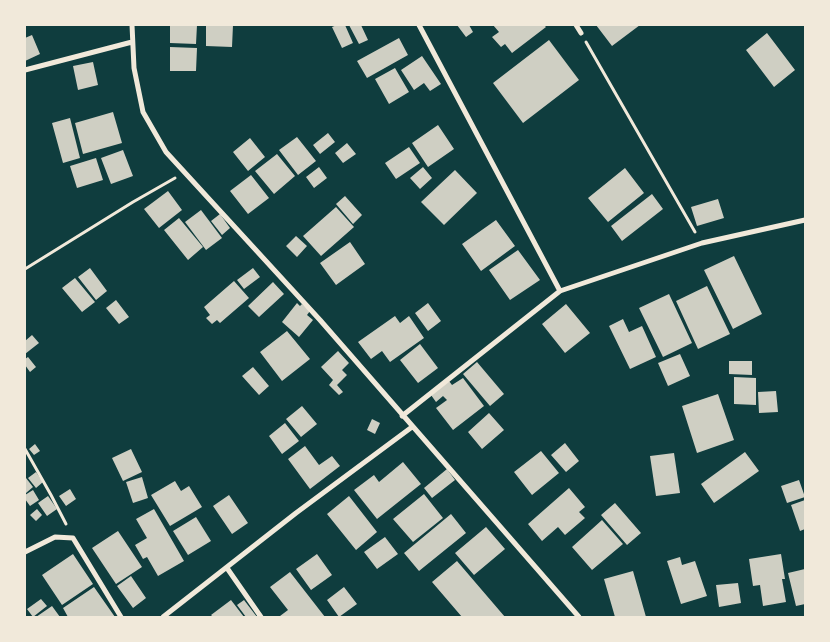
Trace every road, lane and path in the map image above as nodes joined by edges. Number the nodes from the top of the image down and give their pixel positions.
1 (132, 25) edge
2 (419, 25) edge
3 (576, 25) edge
4 (581, 33) joint
5 (132, 42) junction
6 (25, 70) edge
7 (184, 173) junction
8 (805, 220) edge
9 (702, 242) junction
10 (25, 268) edge
11 (560, 291) junction
12 (402, 416) junction
13 (412, 427) junction
14 (25, 450) edge
15 (73, 538) junction
16 (25, 552) edge
17 (227, 568) junction
18 (121, 617) edge
19 (164, 617) edge
20 (261, 617) edge
21 (578, 617) edge

1 - 5 street
2 - 11 street
3 - 4 street
4 - 9 path
5 - 6 street
5 - 7 street
7 - 10 path
7 - 12 street
8 - 9 street
9 - 11 street
11 - 12 street
12 - 13 street
13 - 17 street
13 - 21 street
14 - 15 path
15 - 16 street
15 - 18 street
17 - 19 street
17 - 20 street

